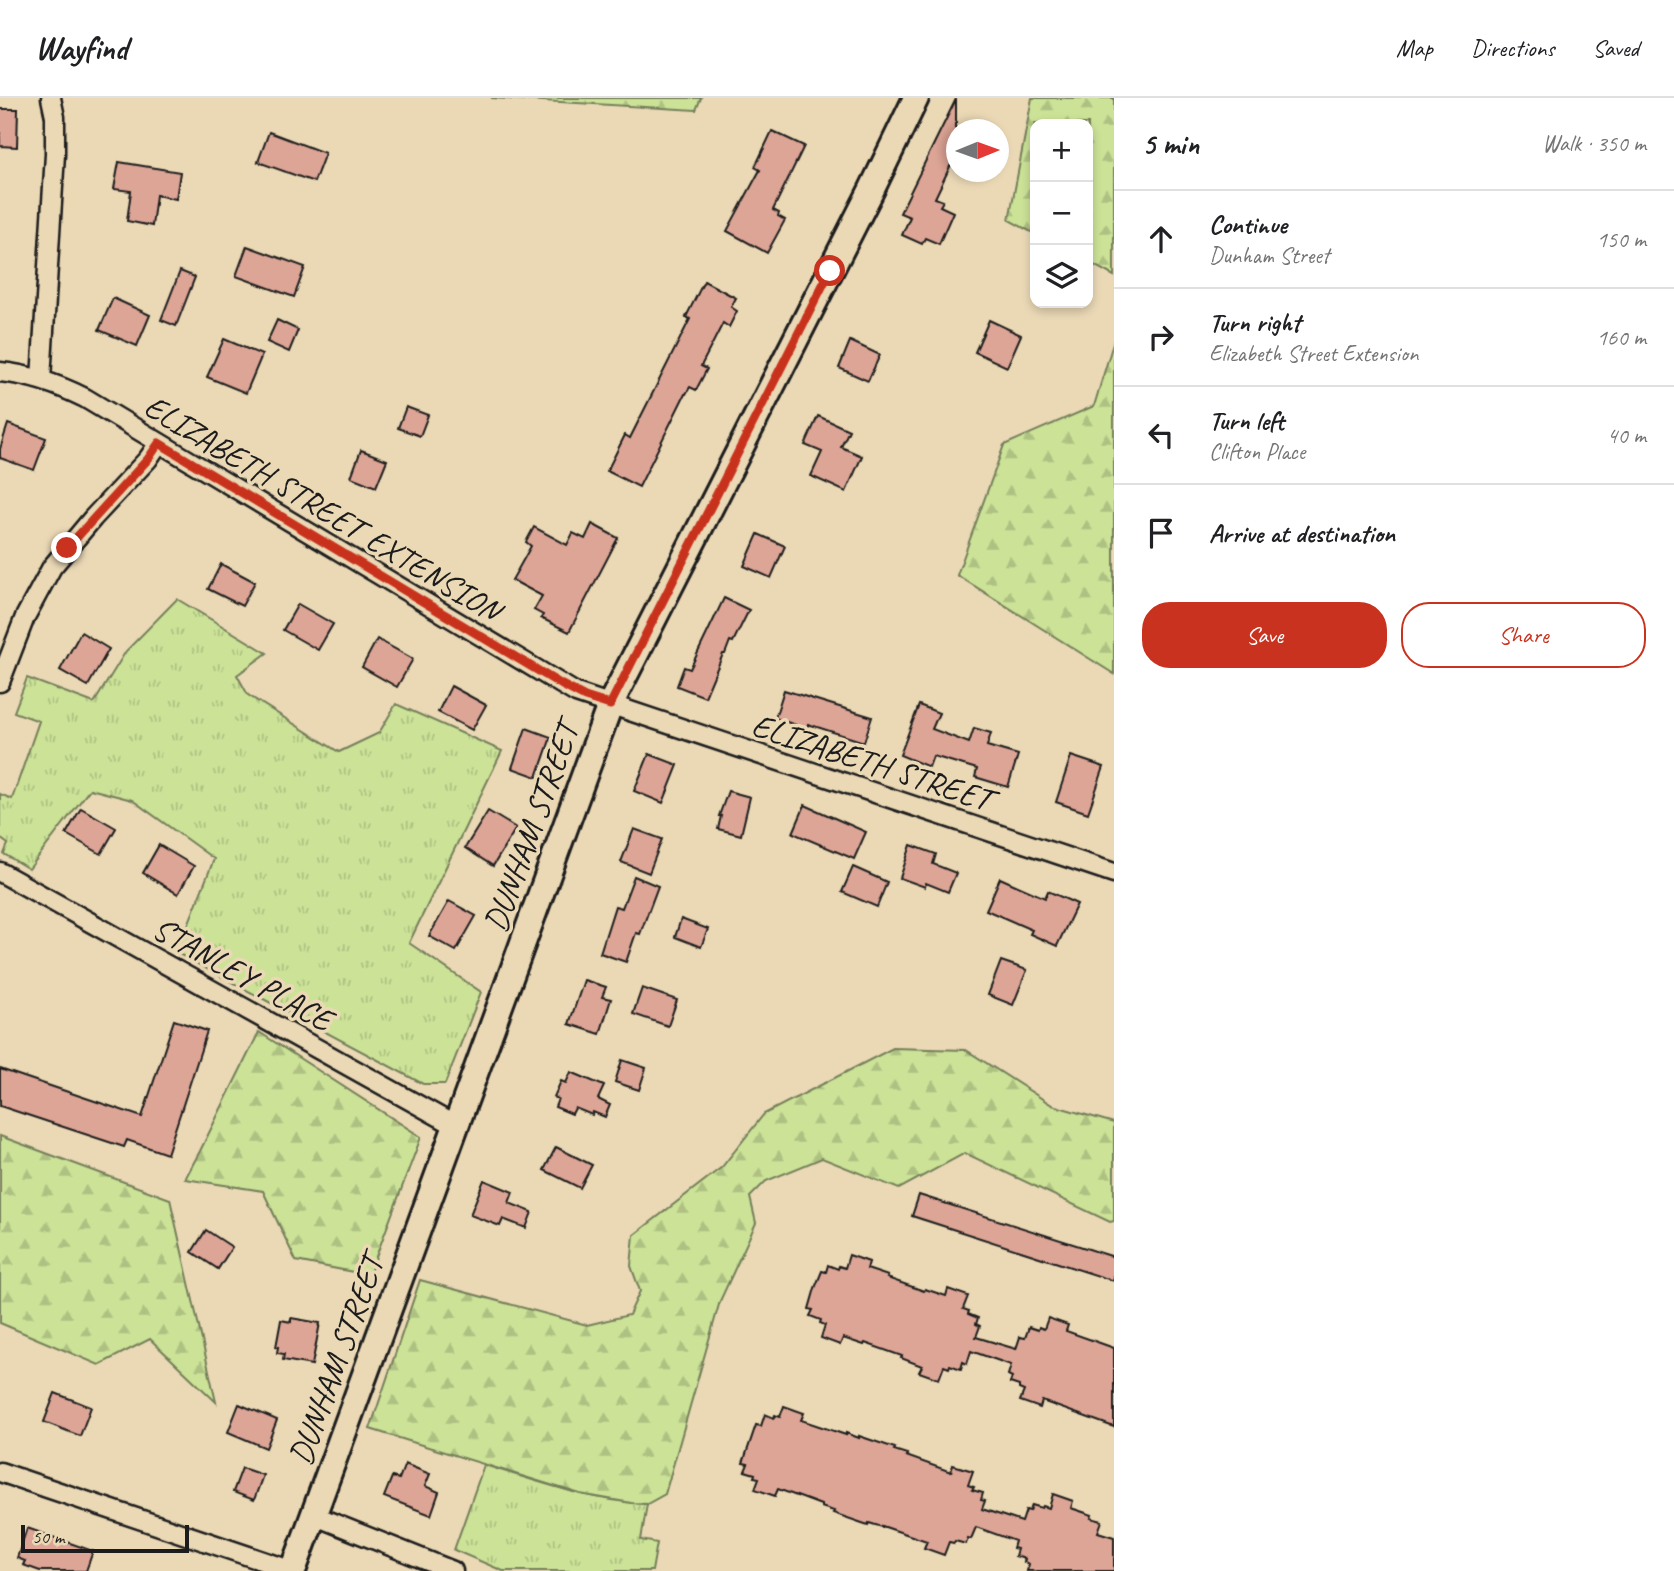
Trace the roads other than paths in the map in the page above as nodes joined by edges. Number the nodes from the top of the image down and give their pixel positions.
1 (51, 98) edge
2 (916, 98) edge
3 (0, 372) edge
4 (41, 379) junction
5 (159, 443) junction
6 (0, 682) edge
7 (610, 705) junction
8 (0, 872) edge
9 (1114, 873) edge
10 (456, 1126) junction
11 (0, 1472) edge
12 (313, 1515) junction
13 (293, 1571) edge
14 (453, 1571) edge

1 - 4 street
2 - 7 street, DUNHAM STREET
3 - 4 street, ELIZABETH STREET EXTENSION
4 - 5 street, ELIZABETH STREET EXTENSION
5 - 6 street
5 - 7 street, ELIZABETH STREET EXTENSION
7 - 9 street, ELIZABETH STREET
7 - 10 street, DUNHAM STREET
8 - 10 street, STANLEY PLACE
10 - 12 street, DUNHAM STREET
11 - 13 street
12 - 13 street, DUNHAM STREET
12 - 14 street

